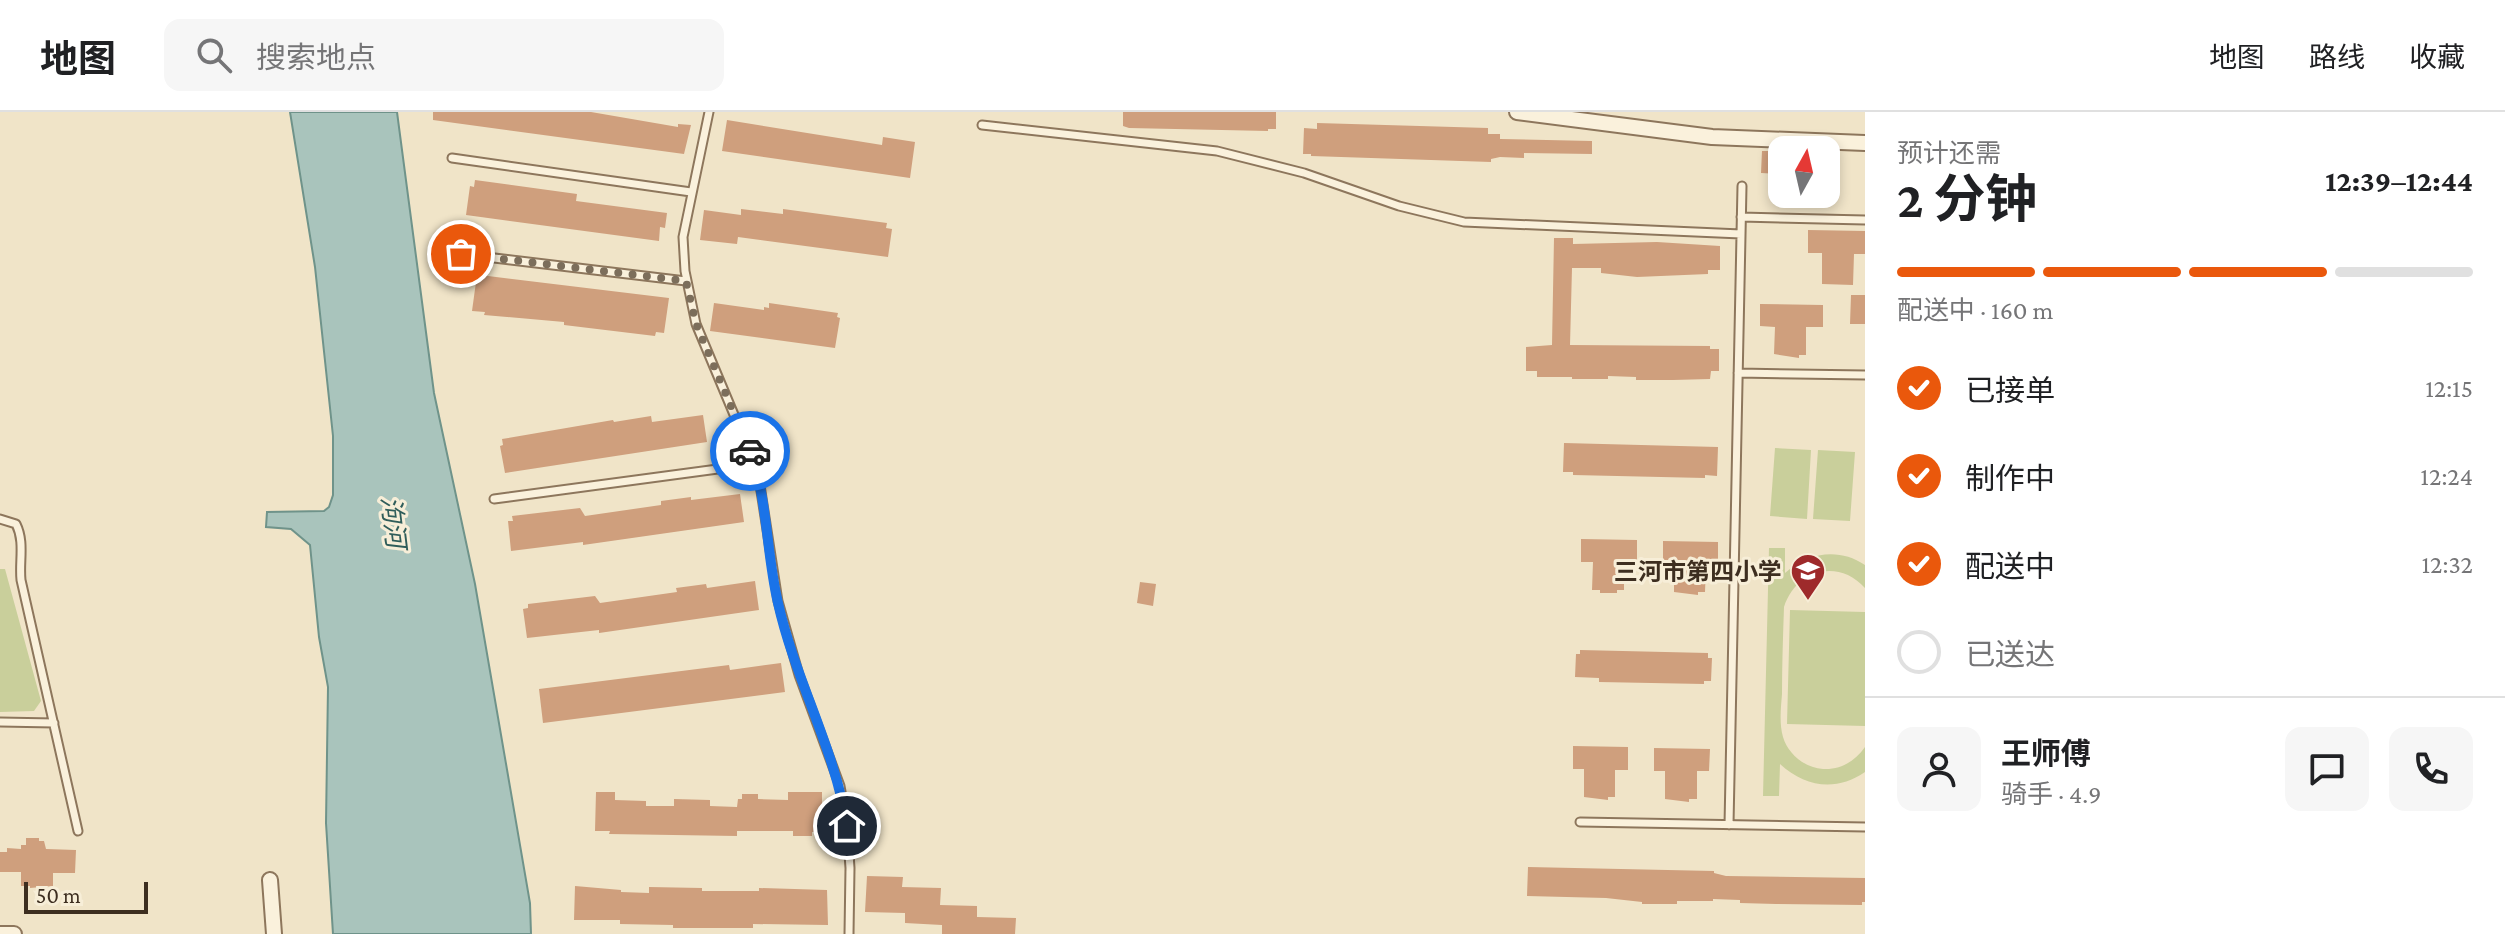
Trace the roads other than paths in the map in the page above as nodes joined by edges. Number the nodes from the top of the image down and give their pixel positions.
1 (709, 112) edge
2 (1517, 112) edge
3 (982, 125) dead end
4 (1865, 143) edge
5 (452, 158) dead end
6 (1742, 186) dead end
7 (691, 192) junction
8 (1741, 217) junction
9 (1865, 220) edge
10 (1741, 234) junction
11 (461, 254) dead end
12 (686, 281) junction
13 (1738, 373) junction
14 (1865, 375) edge
15 (755, 464) junction
16 (494, 499) dead end
17 (0, 519) edge
18 (0, 722) edge
19 (54, 723) junction
20 (1580, 822) dead end
21 (1729, 825) junction
22 (1865, 827) edge
23 (78, 831) dead end
24 (270, 880) dead end
25 (0, 934) edge
26 (14, 934) edge
27 (274, 934) edge
28 (849, 934) edge

1 - 7 lane
2 - 4 street
3 - 10 lane
5 - 7 lane
6 - 8 lane
7 - 12 lane
8 - 9 lane
8 - 10 lane
10 - 13 lane
11 - 12 lane
12 - 15 lane
13 - 14 lane
13 - 21 lane
15 - 16 lane
15 - 28 lane
17 - 19 lane
18 - 19 lane
19 - 23 lane
20 - 21 lane
21 - 22 lane
24 - 27 street
25 - 26 street

